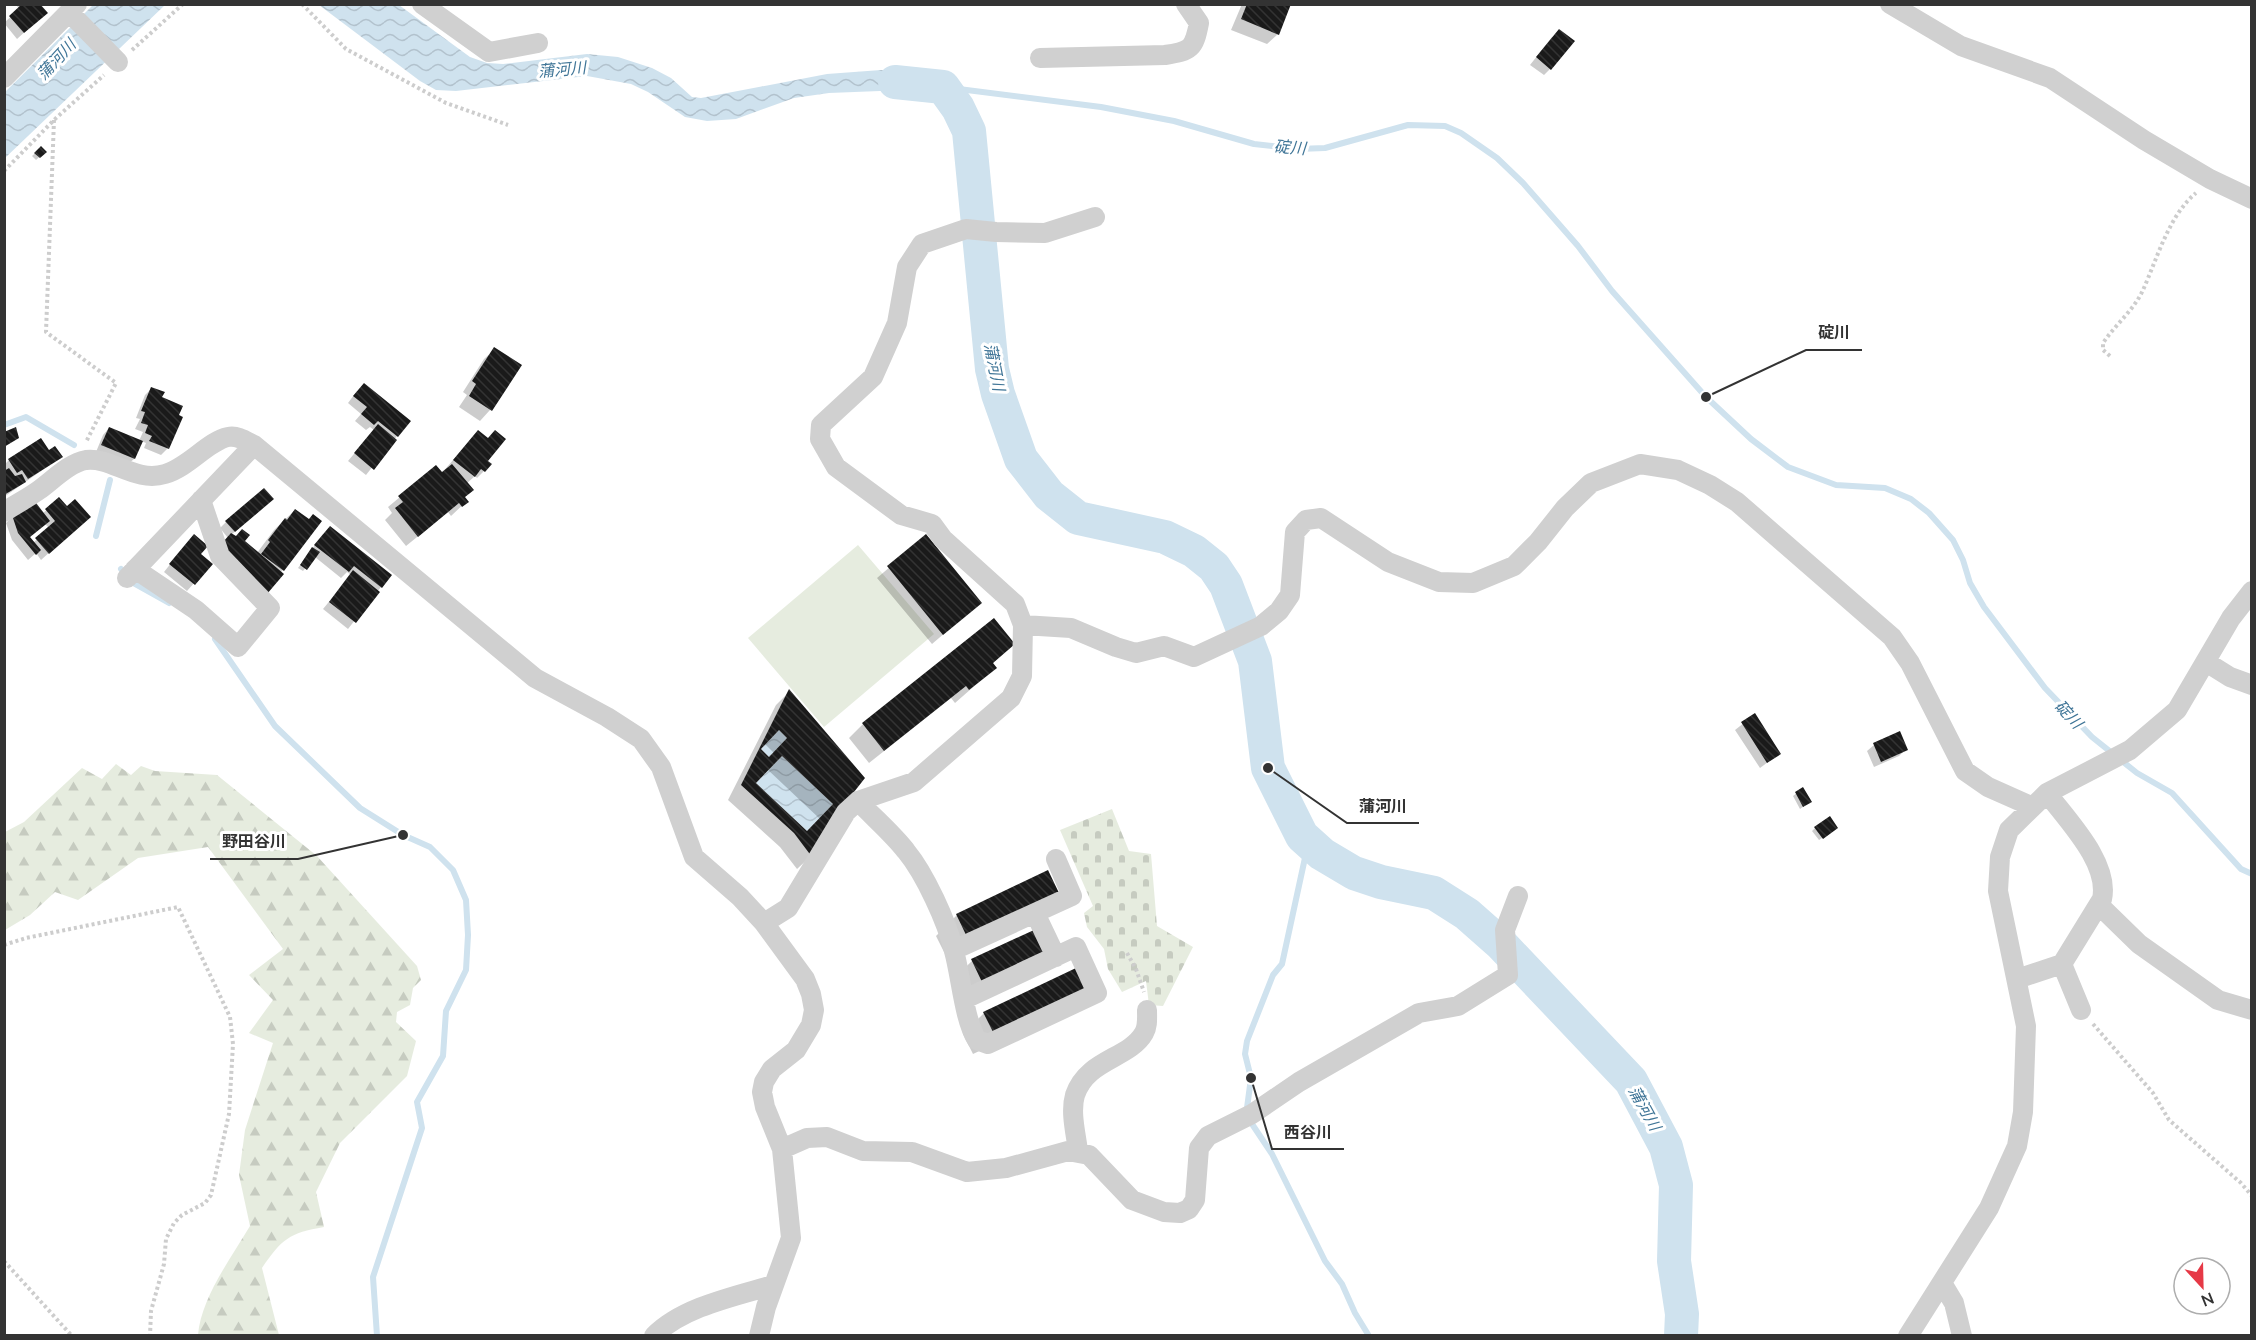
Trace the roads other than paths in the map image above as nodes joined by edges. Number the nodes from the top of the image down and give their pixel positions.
1 (422, 4) edge
2 (1186, 4) edge
3 (1890, 4) edge
4 (72, 11) edge
5 (538, 43) dead end
6 (1040, 58) dead end
7 (115, 59) road end
8 (4, 78) edge
9 (2252, 199) edge
10 (1095, 217) dead end
11 (254, 446) junction
12 (201, 500) junction
13 (4, 512) edge
14 (2252, 591) edge
15 (1023, 625) junction
16 (2206, 662) junction
17 (2252, 685) edge
18 (2047, 793) junction
19 (858, 801) junction
20 (2031, 806) junction
21 (1056, 859) dead end
22 (1518, 896) dead end
23 (2098, 905) junction
24 (1035, 913) junction
25 (764, 923) junction
26 (954, 950) junction
27 (1056, 957) junction
28 (2062, 964) junction
29 (2017, 980) junction
30 (965, 999) junction
31 (1147, 1010) road end
32 (2081, 1010) road end
33 (2252, 1010) edge
34 (782, 1149) junction
35 (1078, 1151) junction
36 (1942, 1283) junction
37 (773, 1285) junction
38 (654, 1335) edge
39 (759, 1335) edge
40 (1908, 1335) edge
41 (1962, 1335) edge

1 - 5 street
2 - 6 street
3 - 9 street
4 - 7 street
4 - 8 street
10 - 15 street
11 - 12 street
11 - 13 street
11 - 25 street
12 - 12 street
14 - 16 street
15 - 19 street
15 - 20 street
16 - 17 street
16 - 18 street
18 - 20 street
18 - 23 street
19 - 25 street
19 - 26 street
20 - 29 street
21 - 24 street
22 - 35 street
23 - 28 street
23 - 33 street
24 - 26 street
24 - 27 street
25 - 34 street
26 - 30 street
27 - 30 street
27 - 30 street
28 - 29 street
28 - 32 street
29 - 36 street
31 - 35 street
34 - 35 street
34 - 37 street
36 - 40 street
36 - 41 street
37 - 38 street
37 - 39 street

